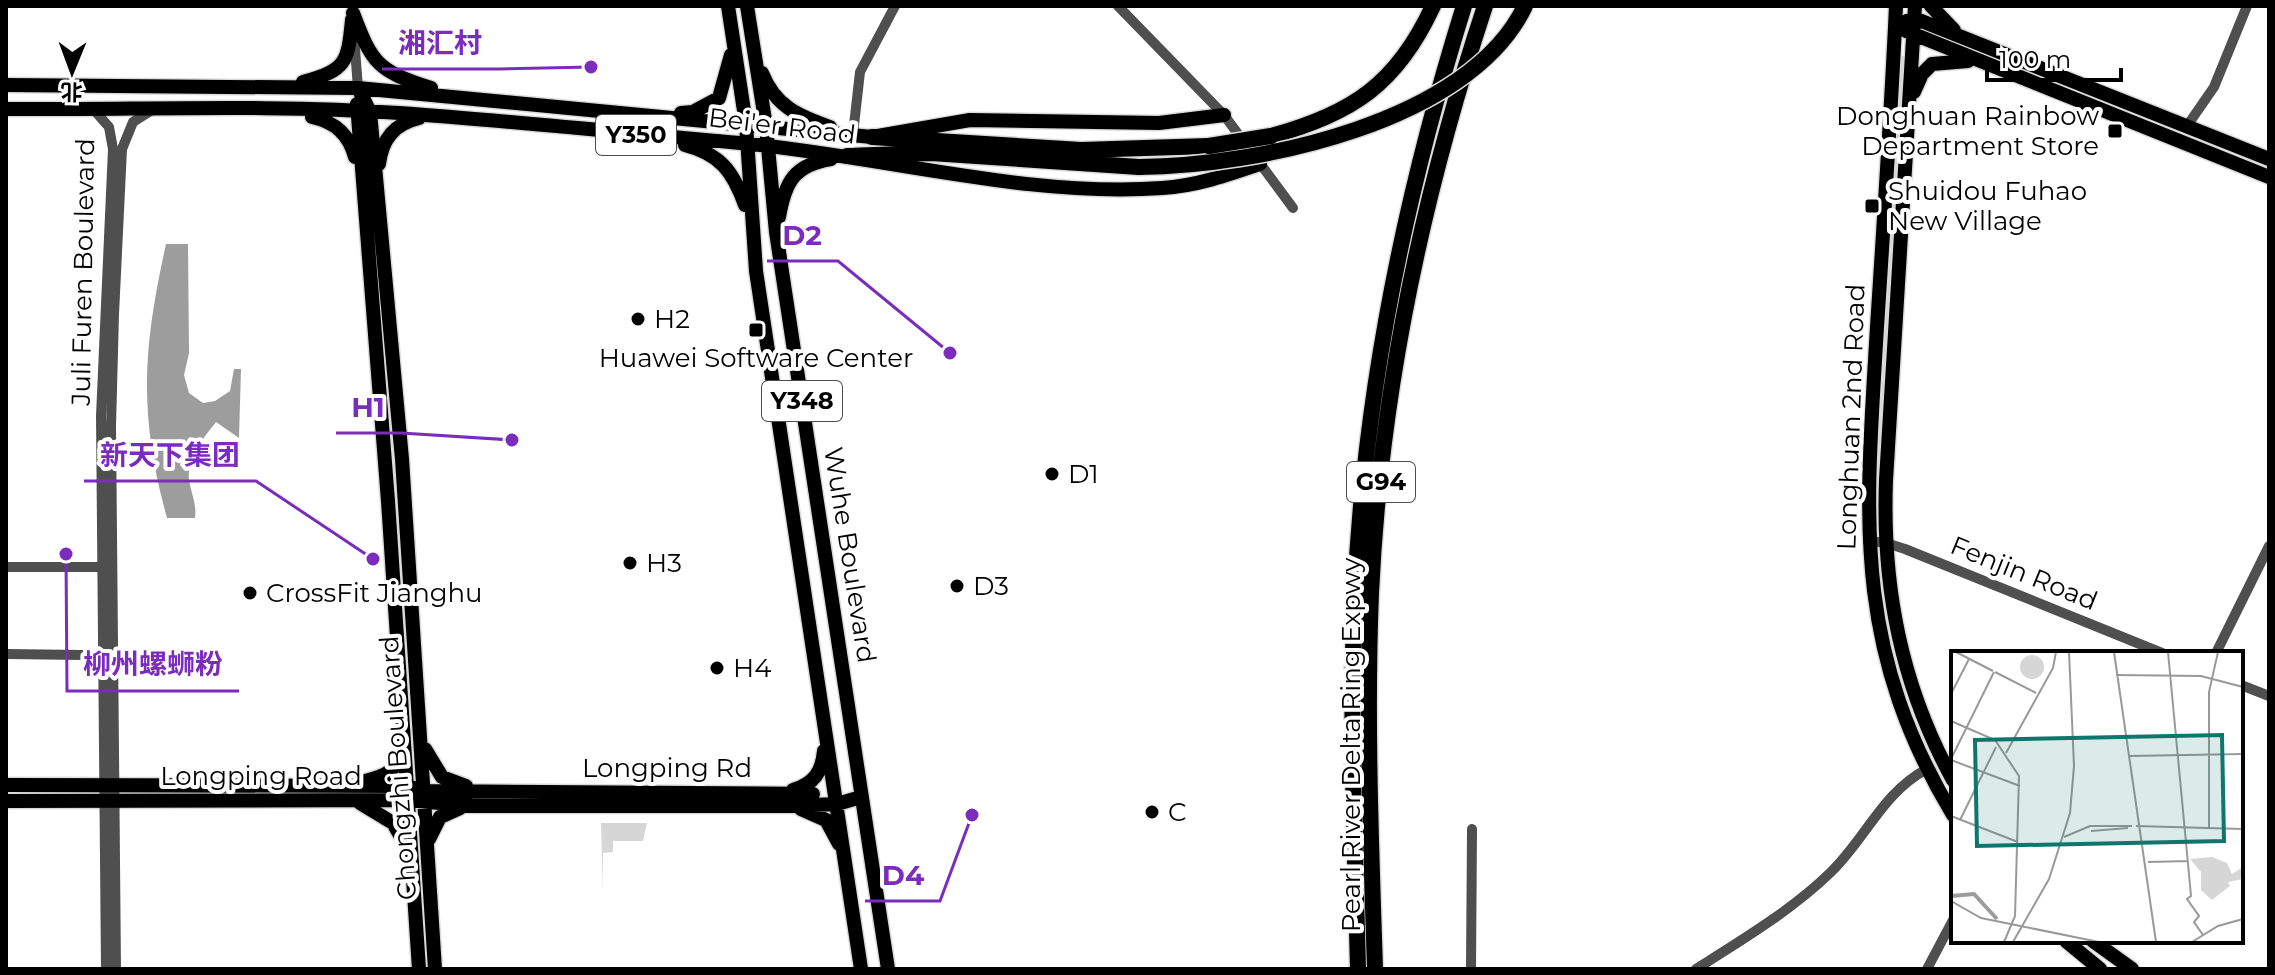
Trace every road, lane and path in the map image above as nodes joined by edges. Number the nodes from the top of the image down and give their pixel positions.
1 (728, 6) edge
2 (747, 6) edge
3 (895, 6) edge
4 (1118, 6) edge
5 (1433, 6) edge
6 (1464, 6) edge
7 (1485, 6) edge
8 (1525, 6) edge
9 (1896, 6) edge
10 (1931, 6) edge
11 (2247, 6) edge
12 (352, 9) edge
13 (1914, 12) edge
14 (1895, 26) junction
15 (1913, 35) junction
16 (1967, 39) junction
17 (734, 43) junction
18 (753, 50) junction
19 (1986, 64) junction
20 (6, 85) edge
21 (287, 87) junction
22 (358, 88) junction
23 (454, 96) junction
24 (6, 109) edge
25 (94, 110) junction
26 (152, 110) junction
27 (284, 111) junction
28 (363, 112) junction
29 (1908, 112) junction
30 (1224, 115) junction
31 (425, 116) junction
32 (657, 116) junction
33 (746, 124) junction
34 (766, 126) junction
35 (2187, 126) junction
36 (853, 134) junction
37 (650, 136) junction
38 (872, 137) junction
39 (746, 144) junction
40 (767, 148) junction
41 (847, 156) junction
42 (2269, 159) edge
43 (1260, 164) junction
44 (2269, 177) edge
45 (370, 187) junction
46 (1293, 208) dead end
47 (752, 225) junction
48 (776, 232) junction
49 (1868, 542) junction
50 (1886, 543) junction
51 (2269, 546) edge
52 (6, 567) edge
53 (103, 567) junction
54 (2157, 651) edge
55 (2217, 651) edge
56 (6, 654) edge
57 (83, 655) dead end
58 (2243, 686) edge
59 (2269, 696) edge
60 (420, 728) junction
61 (403, 731) junction
62 (826, 733) junction
63 (1927, 769) junction
64 (1951, 776) edge
65 (6, 785) edge
66 (485, 792) junction
67 (109, 793) junction
68 (352, 793) junction
69 (407, 793) junction
70 (861, 797) junction
71 (425, 798) junction
72 (789, 799) junction
73 (836, 799) junction
74 (6, 801) edge
75 (473, 806) junction
76 (1951, 811) edge
77 (1472, 829) dead end
78 (419, 855) junction
79 (847, 865) junction
80 (1951, 924) edge
81 (2068, 943) edge
82 (2096, 943) edge
83 (106, 969) edge
84 (116, 969) edge
85 (419, 969) edge
86 (435, 969) edge
87 (861, 969) edge
88 (888, 969) edge
89 (1358, 969) edge
90 (1375, 969) edge
91 (1471, 969) edge
92 (1696, 969) edge
93 (1927, 969) edge
94 (2100, 969) edge
95 (2132, 969) edge

1 - 17 main road, Wuhe Boulevard / Y348
2 - 18 main road, Wuhe Boulevard / Y348
3 - 36 street
4 - 30 street
5 - 38 highway, bridge
6 - 89 highway, Pearl River Delta Ring Expwy / G94
7 - 90 highway, Pearl River Delta Ring Expwy / G94
8 - 41 highway, bridge
9 - 14 main road, Longhuan 2nd Road
10 - 16 main road
11 - 35 street
12 - 21 main road
12 - 22 street, Chongzhi Boulevard
12 - 23 main road
13 - 14 main road
13 - 15 main road, Longhuan 2nd Road
13 - 16 main road
14 - 15 main road
14 - 49 main road, Longhuan 2nd Road
15 - 19 main road
15 - 29 main road, Longhuan 2nd Road
16 - 35 main road
17 - 32 main road
17 - 33 main road, Wuhe Boulevard / Y348
18 - 34 main road, Wuhe Boulevard / Y348
18 - 36 main road
19 - 29 main road
19 - 44 main road
20 - 21 main road, Bei'er Road / Y350
21 - 22 main road, Bei'er Road / Y350
22 - 23 main road, Bei'er Road / Y350
22 - 28 main road, Chongzhi Boulevard
23 - 32 main road, Bei'er Road / Y350
24 - 25 main road, Bei'er Road / Y350
25 - 26 main road, Bei'er Road / Y350
25 - 53 street, Juli Furen Boulevard
26 - 27 main road, Bei'er Road / Y350
26 - 67 street, Juli Furen Boulevard
27 - 28 main road, Bei'er Road / Y350
27 - 45 main road
28 - 31 main road, Bei'er Road / Y350
28 - 45 main road, Chongzhi Boulevard
29 - 50 main road, Longhuan 2nd Road
30 - 38 main road, Bei'er Road / Y350
30 - 43 street
31 - 37 main road, Bei'er Road / Y350
31 - 45 main road
32 - 33 main road, Bei'er Road / Y350
33 - 34 main road, Bei'er Road / Y350
33 - 39 main road, Wuhe Boulevard / Y348
34 - 36 main road, Bei'er Road / Y350
34 - 40 main road, Wuhe Boulevard / Y348
35 - 42 main road
36 - 38 main road, Bei'er Road / Y350
37 - 39 main road, Bei'er Road / Y350
37 - 47 main road
39 - 40 main road, Bei'er Road / Y350
39 - 47 main road, Wuhe Boulevard / Y348
40 - 41 main road, Bei'er Road / Y350
40 - 48 main road, Wuhe Boulevard / Y348
41 - 43 main road, Bei'er Road / Y350
41 - 48 main road
43 - 46 street
45 - 60 main road, Chongzhi Boulevard
45 - 61 main road, Chongzhi Boulevard
47 - 62 main road, Wuhe Boulevard / Y348
48 - 70 main road, Wuhe Boulevard / Y348
49 - 50 street, Fenjin Road
49 - 63 main road, Longhuan 2nd Road
50 - 54 street, Fenjin Road
50 - 64 main road, Longhuan 2nd Road
51 - 55 street
52 - 53 street
53 - 67 street, Juli Furen Boulevard
56 - 57 street
58 - 59 street
60 - 66 main road
60 - 71 main road, Chongzhi Boulevard
61 - 68 main road
61 - 69 main road, Chongzhi Boulevard
62 - 72 main road
62 - 73 main road, Wuhe Boulevard / Y348
63 - 76 main road, Longhuan 2nd Road
63 - 92 street
65 - 67 main road, Longping Road
66 - 71 main road, Longping Road
66 - 72 main road, Longping Road
67 - 68 main road, Longping Road
67 - 74 main road, Longping Road
67 - 83 street, Juli Furen Boulevard
67 - 84 street, Juli Furen Boulevard
68 - 69 main road, Longping Road
68 - 78 main road
69 - 71 main road, Longping Road
69 - 78 main road, Chongzhi Boulevard
70 - 73 main road, Longping Road
70 - 88 main road, Wuhe Boulevard / Y348
71 - 75 main road, Longping Road
71 - 78 main road, Chongzhi Boulevard
72 - 73 main road, Longping Road
72 - 75 main road, Longping Rd
72 - 79 main road
73 - 79 main road, Wuhe Boulevard / Y348
75 - 78 main road
77 - 91 street
78 - 85 main road, Chongzhi Boulevard
78 - 86 main road, Chongzhi Boulevard
79 - 87 main road, Wuhe Boulevard / Y348
80 - 93 street
81 - 94 main road
82 - 95 main road

